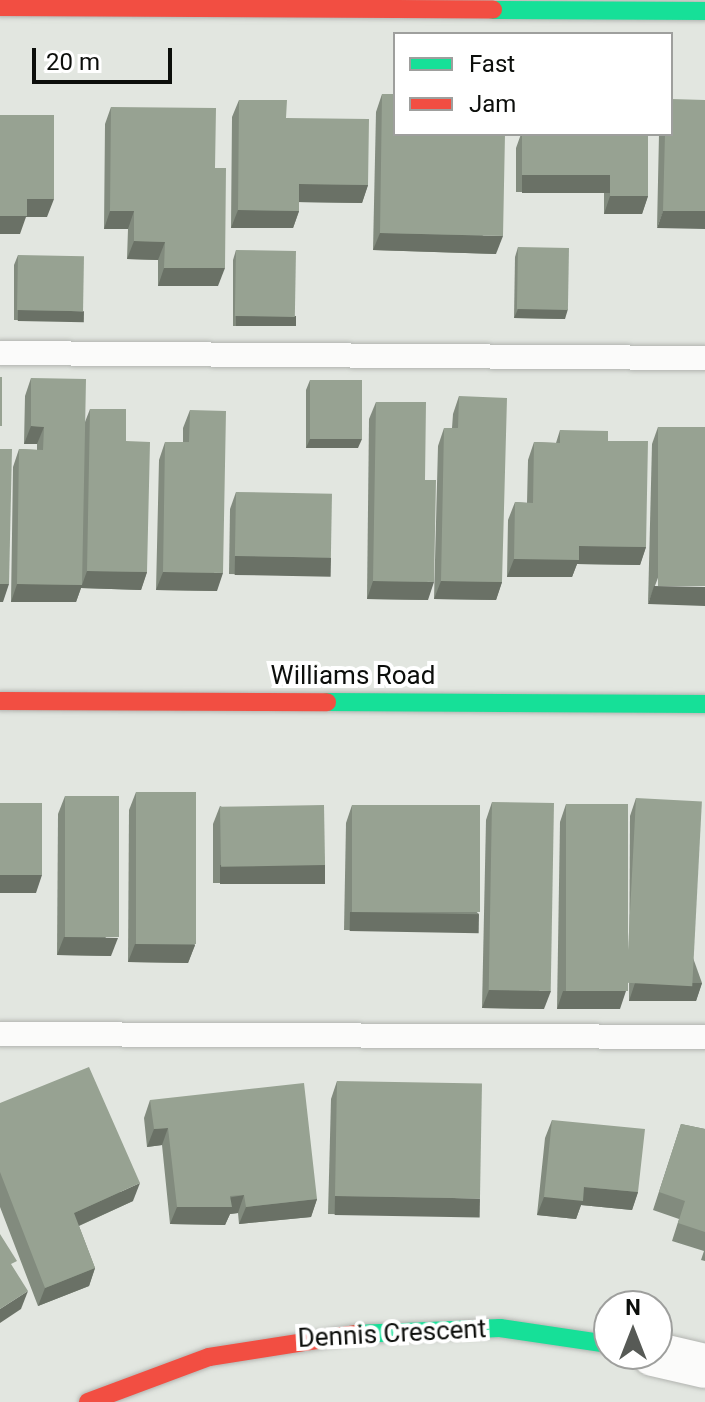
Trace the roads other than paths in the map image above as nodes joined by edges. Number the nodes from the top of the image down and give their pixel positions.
1 (76, 4) edge
2 (0, 7) edge
3 (705, 11) edge
4 (0, 353) edge
5 (705, 358) edge
6 (0, 701) edge
7 (705, 704) edge
8 (0, 1034) edge
9 (705, 1037) edge
10 (593, 1342) edge
11 (673, 1359) edge
12 (705, 1366) edge
13 (88, 1402) edge

1 - 2 street
1 - 3 street
4 - 5 lane
6 - 7 street, Williams Road
8 - 9 lane
10 - 13 street, Dennis Crescent
11 - 12 street

